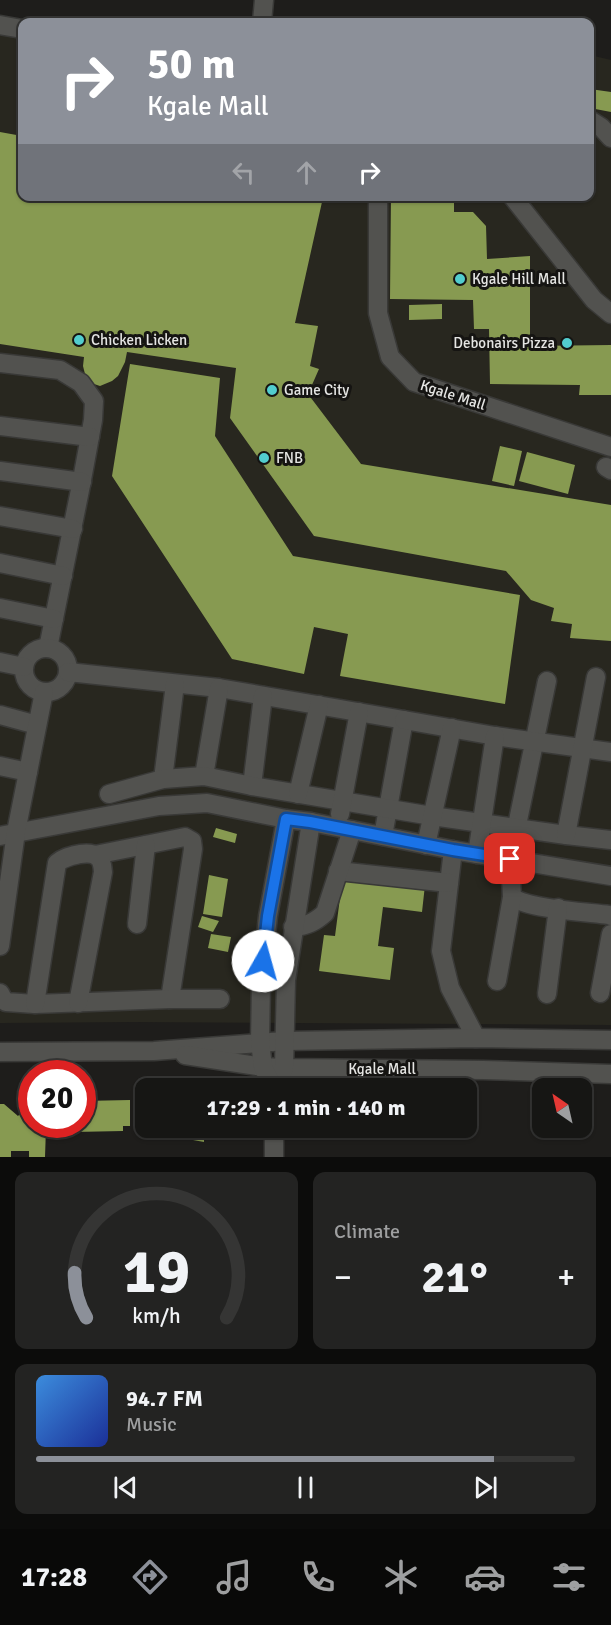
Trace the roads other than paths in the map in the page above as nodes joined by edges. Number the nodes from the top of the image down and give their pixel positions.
1 (264, 0) edge
2 (262, 18) edge
3 (0, 25) edge
4 (18, 28) edge
5 (594, 123) edge
6 (611, 138) edge
7 (378, 201) edge
8 (516, 201) edge
9 (611, 314) edge
10 (0, 363) edge
11 (0, 426) edge
12 (90, 437) junction
13 (611, 447) edge
14 (0, 471) edge
15 (82, 482) junction
16 (0, 516) edge
17 (73, 529) junction
18 (0, 563) edge
19 (63, 576) junction
20 (0, 608) edge
21 (54, 619) junction
22 (48, 648) junction
23 (0, 662) edge
24 (24, 667) junction
25 (68, 672) junction
26 (596, 677) dead end
27 (547, 681) dead end
28 (175, 684) junction
29 (219, 688) junction
30 (44, 692) junction
31 (263, 696) junction
32 (319, 705) junction
33 (359, 712) junction
34 (0, 716) edge
35 (404, 720) junction
36 (37, 725) junction
37 (452, 728) junction
38 (495, 736) junction
39 (536, 742) junction
40 (582, 748) junction
41 (611, 752) edge
42 (0, 766) edge
43 (28, 772) junction
44 (204, 776) junction
45 (163, 779) junction
46 (252, 786) junction
47 (110, 794) dead end
48 (298, 794) junction
49 (343, 801) junction
50 (388, 808) junction
51 (432, 816) junction
52 (286, 819) junction
53 (310, 822) junction
54 (482, 823) junction
55 (517, 828) junction
56 (345, 829) junction
57 (8, 834) edge
58 (383, 836) junction
59 (566, 836) junction
60 (611, 840) edge
61 (146, 845) junction
62 (426, 845) junction
63 (453, 850) junction
64 (477, 854) junction
65 (95, 855) junction
66 (510, 859) junction
67 (338, 871) junction
68 (611, 876) edge
69 (449, 883) junction
70 (512, 897) junction
71 (558, 908) junction
72 (611, 916) edge
73 (137, 924) dead end
74 (293, 927) junction
75 (611, 934) edge
76 (0, 946) edge
77 (497, 981) dead end
78 (0, 993) edge
79 (600, 993) dead end
80 (548, 994) dead end
81 (170, 999) junction
82 (220, 999) dead end
83 (78, 1003) junction
84 (35, 1004) junction
85 (476, 1038) junction
86 (611, 1040) edge
87 (285, 1041) junction
88 (260, 1042) junction
89 (154, 1050) junction
90 (0, 1052) edge
91 (263, 1067) junction
92 (284, 1068) junction
93 (611, 1074) edge
94 (269, 1078) edge
95 (280, 1078) edge
96 (274, 1138) edge
97 (274, 1157) edge

1 - 2 street
3 - 4 street
5 - 6 street
7 - 13 street, Kgale Mall
8 - 9 street
10 - 12 street
11 - 12 street
12 - 15 street
14 - 15 street
15 - 17 street
16 - 17 street
17 - 19 street
18 - 19 street
19 - 21 street
20 - 21 street
21 - 22 street
22 - 24 street
22 - 25 street
23 - 24 street
24 - 30 street
25 - 28 street
25 - 30 street
26 - 40 street
27 - 39 street
28 - 29 street
28 - 45 street
29 - 31 street
29 - 44 street
30 - 36 street
31 - 32 street
31 - 46 street
32 - 33 street
32 - 48 street
33 - 35 street
33 - 49 street
34 - 36 street
35 - 37 street
35 - 50 street
36 - 43 street
37 - 38 street
37 - 51 street
38 - 39 street
38 - 54 street
39 - 40 street
39 - 55 street
40 - 41 street
40 - 59 street
42 - 43 street
43 - 57 street
44 - 45 street
44 - 46 street
45 - 47 street
46 - 48 street
48 - 49 street
49 - 50 street
49 - 56 street
50 - 51 street
50 - 58 street
51 - 54 street
51 - 62 street
52 - 53 street
52 - 57 street
52 - 88 street
53 - 56 street
53 - 74 street
54 - 55 street
54 - 64 street
55 - 59 street
55 - 66 street
56 - 58 street
56 - 67 street
57 - 76 street
58 - 62 street
59 - 60 street
61 - 65 street
61 - 73 street
61 - 81 street
62 - 63 street
63 - 64 street
63 - 69 street
64 - 66 street
65 - 83 street
65 - 84 street
66 - 68 street
66 - 70 street
67 - 69 street
67 - 74 street
69 - 85 street
70 - 71 street
70 - 77 street
71 - 72 street
71 - 80 street
74 - 87 street
75 - 79 street
78 - 84 street
81 - 82 street
81 - 83 street
83 - 84 street
85 - 86 street, Kgale Mall
85 - 87 street, Kgale Mall
87 - 88 street, Kgale Mall
87 - 92 street
88 - 89 street, Kgale Mall
88 - 91 street
89 - 90 street, Kgale Mall
89 - 91 street, Kgale Mall
91 - 92 street, Kgale Mall
91 - 94 street
92 - 93 street, Kgale Mall
92 - 95 street
96 - 97 street

